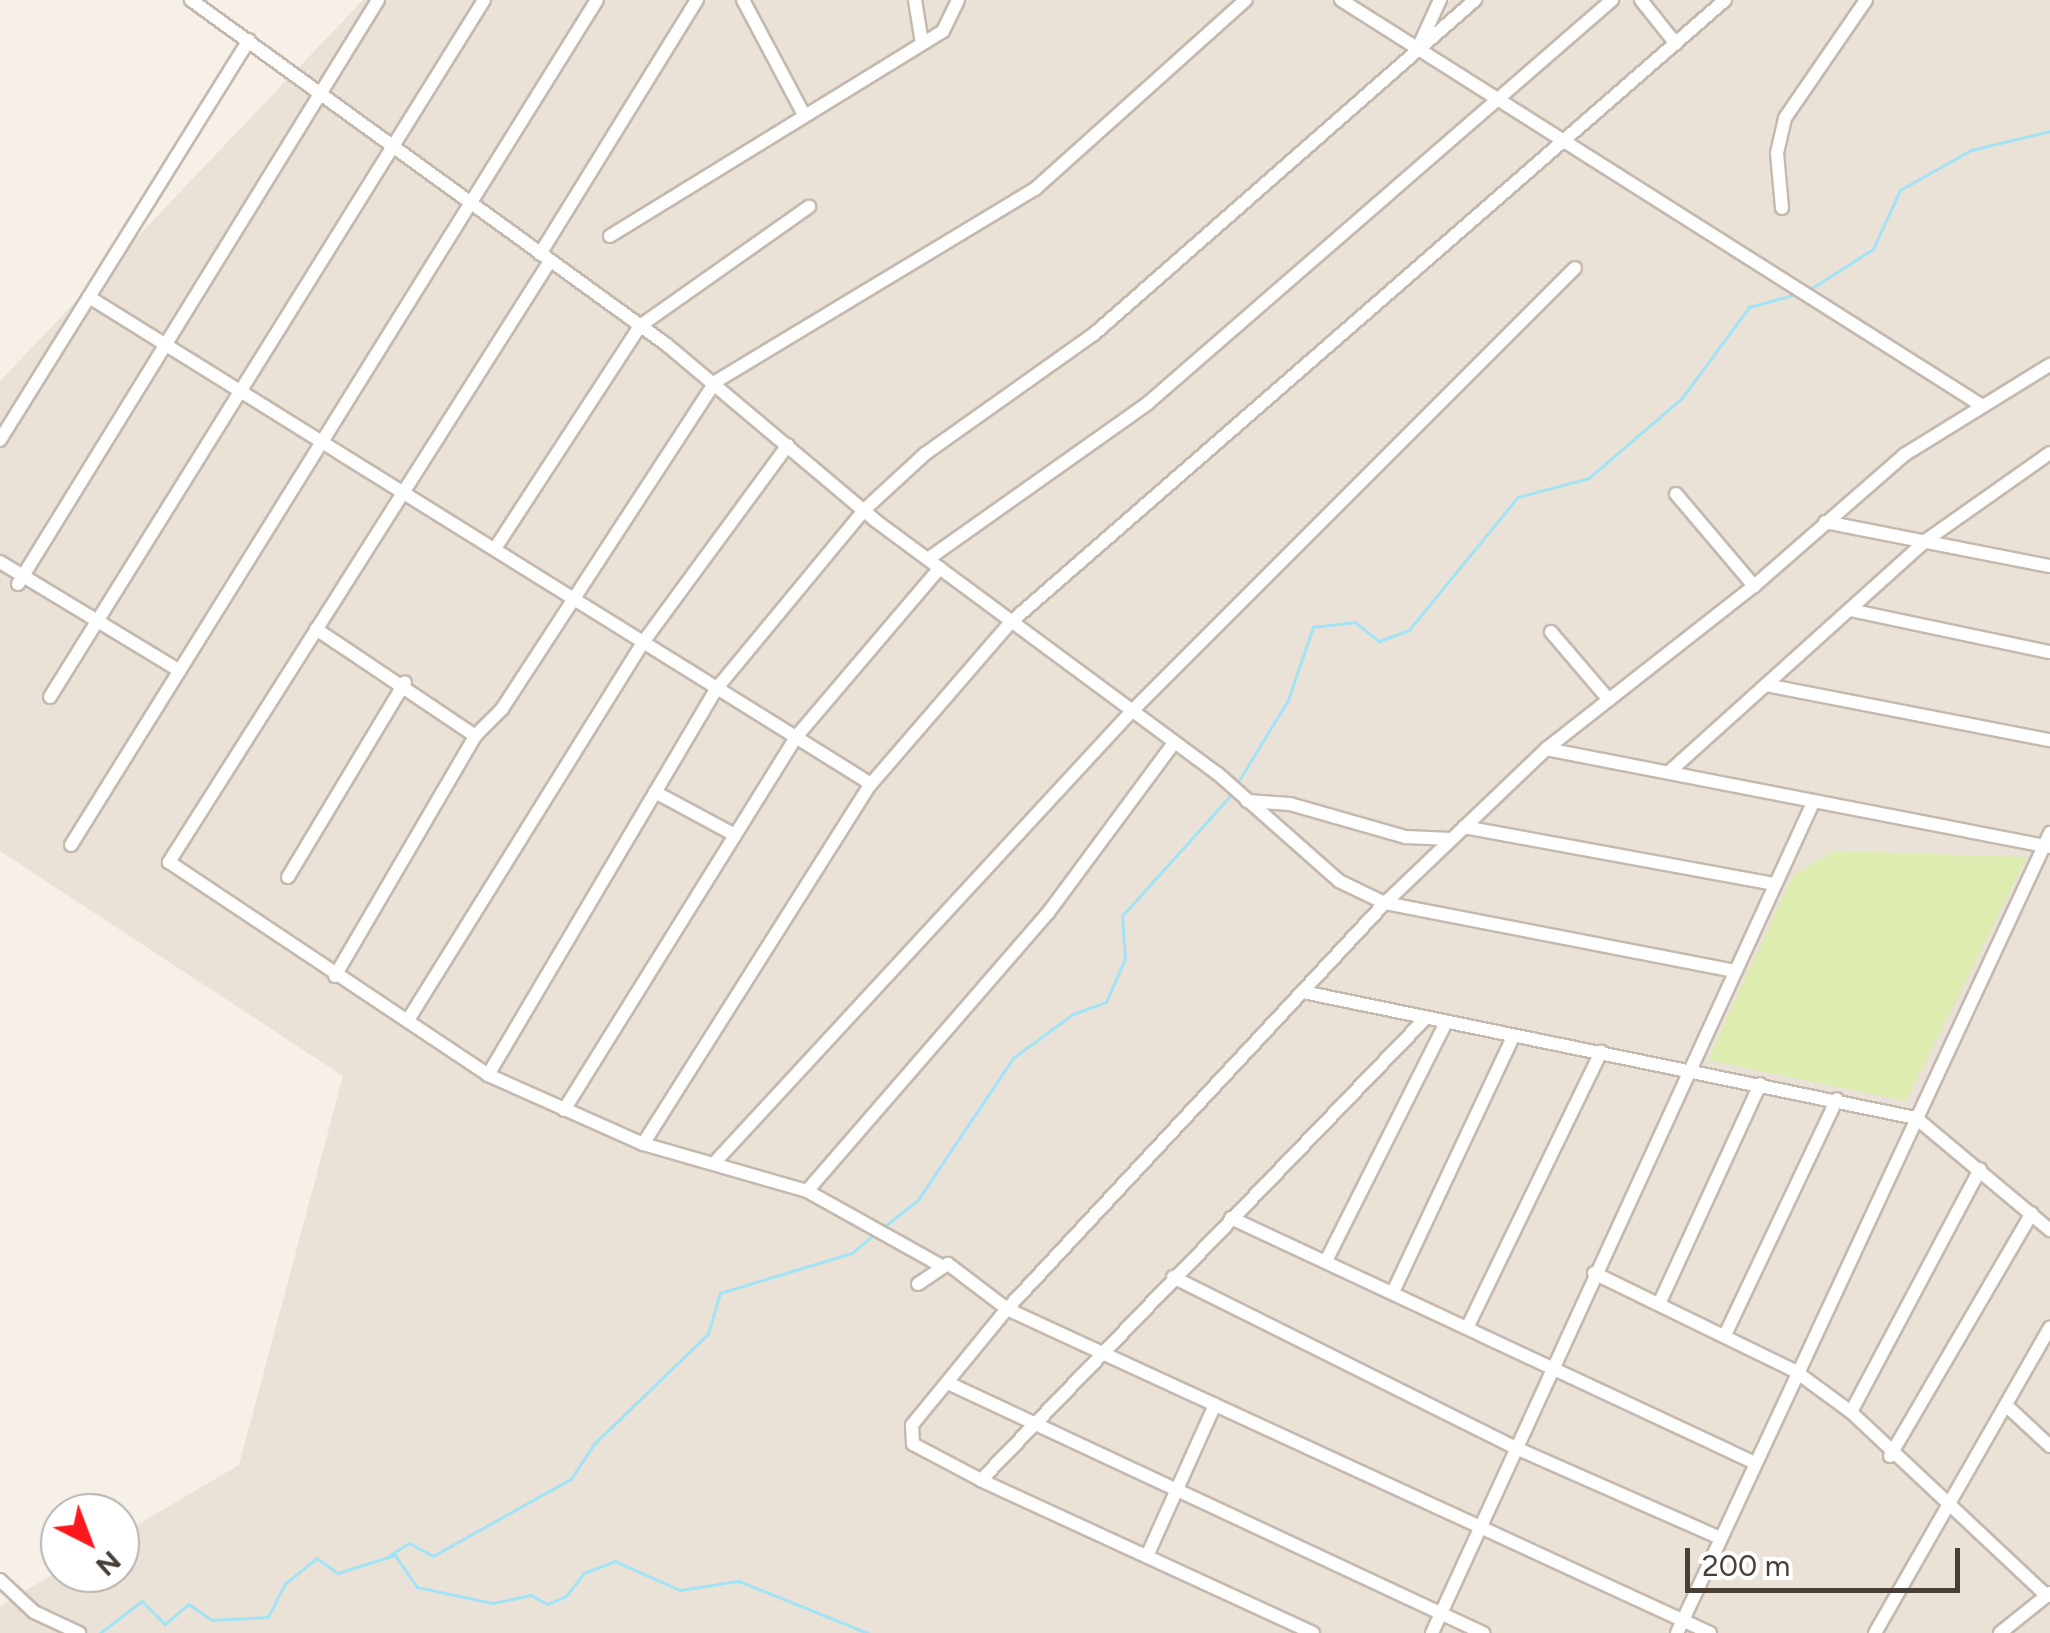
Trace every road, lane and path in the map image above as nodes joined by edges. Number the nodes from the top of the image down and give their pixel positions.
1 (191, 0) edge
2 (378, 0) edge
3 (484, 0) edge
4 (598, 0) edge
5 (697, 0) edge
6 (743, 0) edge
7 (915, 0) edge
8 (958, 0) edge
9 (1246, 0) edge
10 (1341, 0) edge
11 (1440, 0) edge
12 (1475, 0) edge
13 (1612, 0) edge
14 (1641, 0) edge
15 (1725, 0) edge
16 (1866, 0) edge
17 (249, 40) junction
18 (922, 43) junction
19 (1676, 44) junction
20 (1416, 52) junction
21 (320, 93) junction
22 (1492, 97) junction
23 (803, 113) junction
24 (1566, 139) junction
25 (395, 146) junction
26 (472, 205) junction
27 (809, 208) dead end
28 (1782, 208) dead end
29 (610, 236) dead end
30 (545, 258) junction
31 (1575, 268) dead end
32 (89, 297) junction
33 (640, 326) junction
34 (166, 344) junction
35 (2050, 365) edge
36 (715, 382) junction
37 (242, 390) junction
38 (1982, 405) junction
39 (0, 440) edge
40 (324, 441) junction
41 (788, 445) junction
42 (2050, 452) edge
43 (405, 490) junction
44 (1676, 494) dead end
45 (864, 510) junction
46 (1825, 522) junction
47 (1928, 540) junction
48 (496, 547) junction
49 (0, 562) edge
50 (934, 563) junction
51 (2050, 566) edge
52 (20, 579) junction
53 (1754, 586) junction
54 (572, 595) junction
55 (1850, 610) junction
56 (98, 620) junction
57 (1010, 622) junction
58 (316, 629) junction
59 (1551, 632) dead end
60 (644, 640) junction
61 (2050, 652) edge
62 (180, 671) junction
63 (405, 682) junction
64 (1766, 685) junction
65 (718, 688) junction
66 (50, 697) dead end
67 (1609, 700) junction
68 (1130, 713) junction
69 (475, 736) junction
70 (796, 736) junction
71 (2050, 740) edge
72 (1174, 743) junction
73 (1546, 749) junction
74 (1669, 772) junction
75 (871, 784) junction
76 (656, 792) junction
77 (1247, 801) junction
78 (1812, 805) junction
79 (1464, 828) junction
80 (735, 834) junction
81 (1450, 839) junction
82 (2048, 842) edge
83 (71, 845) dead end
84 (288, 877) dead end
85 (1775, 884) junction
86 (1384, 903) junction
87 (1735, 971) junction
88 (335, 976) junction
89 (1304, 992) junction
90 (408, 1020) junction
91 (1422, 1022) junction
92 (1444, 1026) junction
93 (1514, 1037) junction
94 (1601, 1052) junction
95 (1691, 1066) junction
96 (488, 1075) junction
97 (1760, 1084) junction
98 (1837, 1099) junction
99 (564, 1110) junction
100 (1916, 1118) junction
101 (644, 1144) junction
102 (717, 1160) junction
103 (1980, 1168) junction
104 (808, 1192) junction
105 (2032, 1214) junction
106 (1231, 1218) junction
107 (2050, 1230) edge
108 (1326, 1261) junction
109 (940, 1265) junction
110 (1594, 1273) junction
111 (1173, 1277) junction
112 (918, 1284) dead end
113 (1394, 1292) junction
114 (1659, 1304) junction
115 (1007, 1309) junction
116 (1468, 1326) junction
117 (2050, 1328) edge
118 (1725, 1334) junction
119 (1098, 1351) junction
120 (1550, 1367) junction
121 (1795, 1372) junction
122 (948, 1383) junction
123 (1214, 1405) junction
124 (2009, 1408) junction
125 (1850, 1412) junction
126 (1038, 1423) junction
127 (2050, 1446) edge
128 (1516, 1448) junction
129 (1890, 1456) junction
130 (1755, 1463) junction
131 (981, 1480) junction
132 (1176, 1487) junction
133 (1950, 1509) junction
134 (1479, 1527) junction
135 (1720, 1538) junction
136 (1147, 1556) junction
137 (0, 1580) edge
138 (2048, 1594) edge
139 (1442, 1614) junction
140 (1680, 1627) edge
141 (79, 1633) edge
142 (1313, 1633) edge
143 (1432, 1633) edge
144 (1483, 1633) edge
145 (1710, 1633) edge
146 (1876, 1633) edge
147 (2000, 1633) edge

1 - 17 street
2 - 21 street
3 - 25 street
4 - 26 street
5 - 30 street
6 - 23 street
7 - 18 street
8 - 18 street
9 - 36 street
10 - 20 street
11 - 20 street
12 - 20 street
13 - 22 street
14 - 19 street
15 - 19 street
16 - 28 street
17 - 21 street
17 - 32 street
18 - 23 street
19 - 24 street
20 - 22 street
20 - 45 street
21 - 25 street
21 - 34 street
22 - 24 street
22 - 50 street
23 - 29 street
24 - 38 street
24 - 57 street
25 - 26 street
25 - 37 street
26 - 30 street
26 - 40 street
27 - 33 street
30 - 33 street
30 - 43 street
31 - 68 street
32 - 34 street
32 - 39 street
33 - 36 street
33 - 48 street
34 - 37 street
34 - 52 street
35 - 38 street
36 - 41 street
36 - 54 street
37 - 40 street
37 - 56 street
38 - 46 street
40 - 43 street
40 - 62 street
41 - 45 street
41 - 60 street
42 - 47 street
43 - 48 street
43 - 58 street
44 - 53 street
45 - 50 street
45 - 65 street
46 - 47 street
46 - 53 street
47 - 51 street
47 - 55 street
48 - 54 street
49 - 52 street
50 - 57 street
50 - 70 street
52 - 56 street
53 - 67 street
54 - 60 street
54 - 69 street
55 - 61 street
55 - 64 street
56 - 62 street
56 - 66 street
57 - 68 street
57 - 75 street
58 - 63 street
58 - 88 street
59 - 67 street
60 - 65 street
60 - 90 street
62 - 83 street
63 - 69 street
63 - 84 street
64 - 71 street
64 - 74 street
65 - 70 street
65 - 76 street
67 - 73 street
68 - 72 street
68 - 102 street
69 - 88 street
70 - 75 street
70 - 80 street
72 - 77 street
72 - 104 street
73 - 74 street
73 - 79 street
74 - 78 street
75 - 101 street
76 - 80 street
76 - 96 street
77 - 81 street
77 - 86 street
78 - 82 street
78 - 85 street
79 - 81 street
79 - 85 street
80 - 99 street
81 - 86 street
82 - 100 street
85 - 87 street
86 - 87 street
86 - 89 street
87 - 95 street
88 - 90 street
89 - 91 street
89 - 115 street
90 - 96 street
91 - 92 street
91 - 106 street
92 - 93 street
92 - 108 street
93 - 94 street
93 - 113 street
94 - 95 street
94 - 116 street
95 - 97 street
95 - 110 street
96 - 99 street
97 - 98 street
97 - 114 street
98 - 100 street
98 - 118 street
99 - 101 street
100 - 103 street
100 - 121 street
101 - 102 street
102 - 104 street
103 - 105 street
103 - 125 street
104 - 109 street
105 - 107 street
105 - 129 street
106 - 108 street
106 - 111 street
108 - 113 street
109 - 112 street
109 - 115 street
110 - 114 street
110 - 120 street
111 - 119 street
111 - 128 street
113 - 116 street
114 - 118 street
115 - 119 street
115 - 122 street
116 - 120 street
117 - 124 street
118 - 121 street
119 - 123 street
119 - 126 street
120 - 128 street
120 - 130 street
121 - 125 street
121 - 130 street
122 - 126 street
122 - 131 street
123 - 132 street
123 - 134 street
124 - 127 street
124 - 133 street
125 - 129 street
126 - 131 street
126 - 132 street
128 - 134 street
128 - 135 street
129 - 133 street
130 - 135 street
131 - 136 street
132 - 136 street
132 - 139 street
133 - 138 street
133 - 146 street
134 - 139 street
134 - 140 street
135 - 140 street
136 - 142 street
137 - 141 street
138 - 147 street
139 - 143 street
139 - 144 street
140 - 145 street

